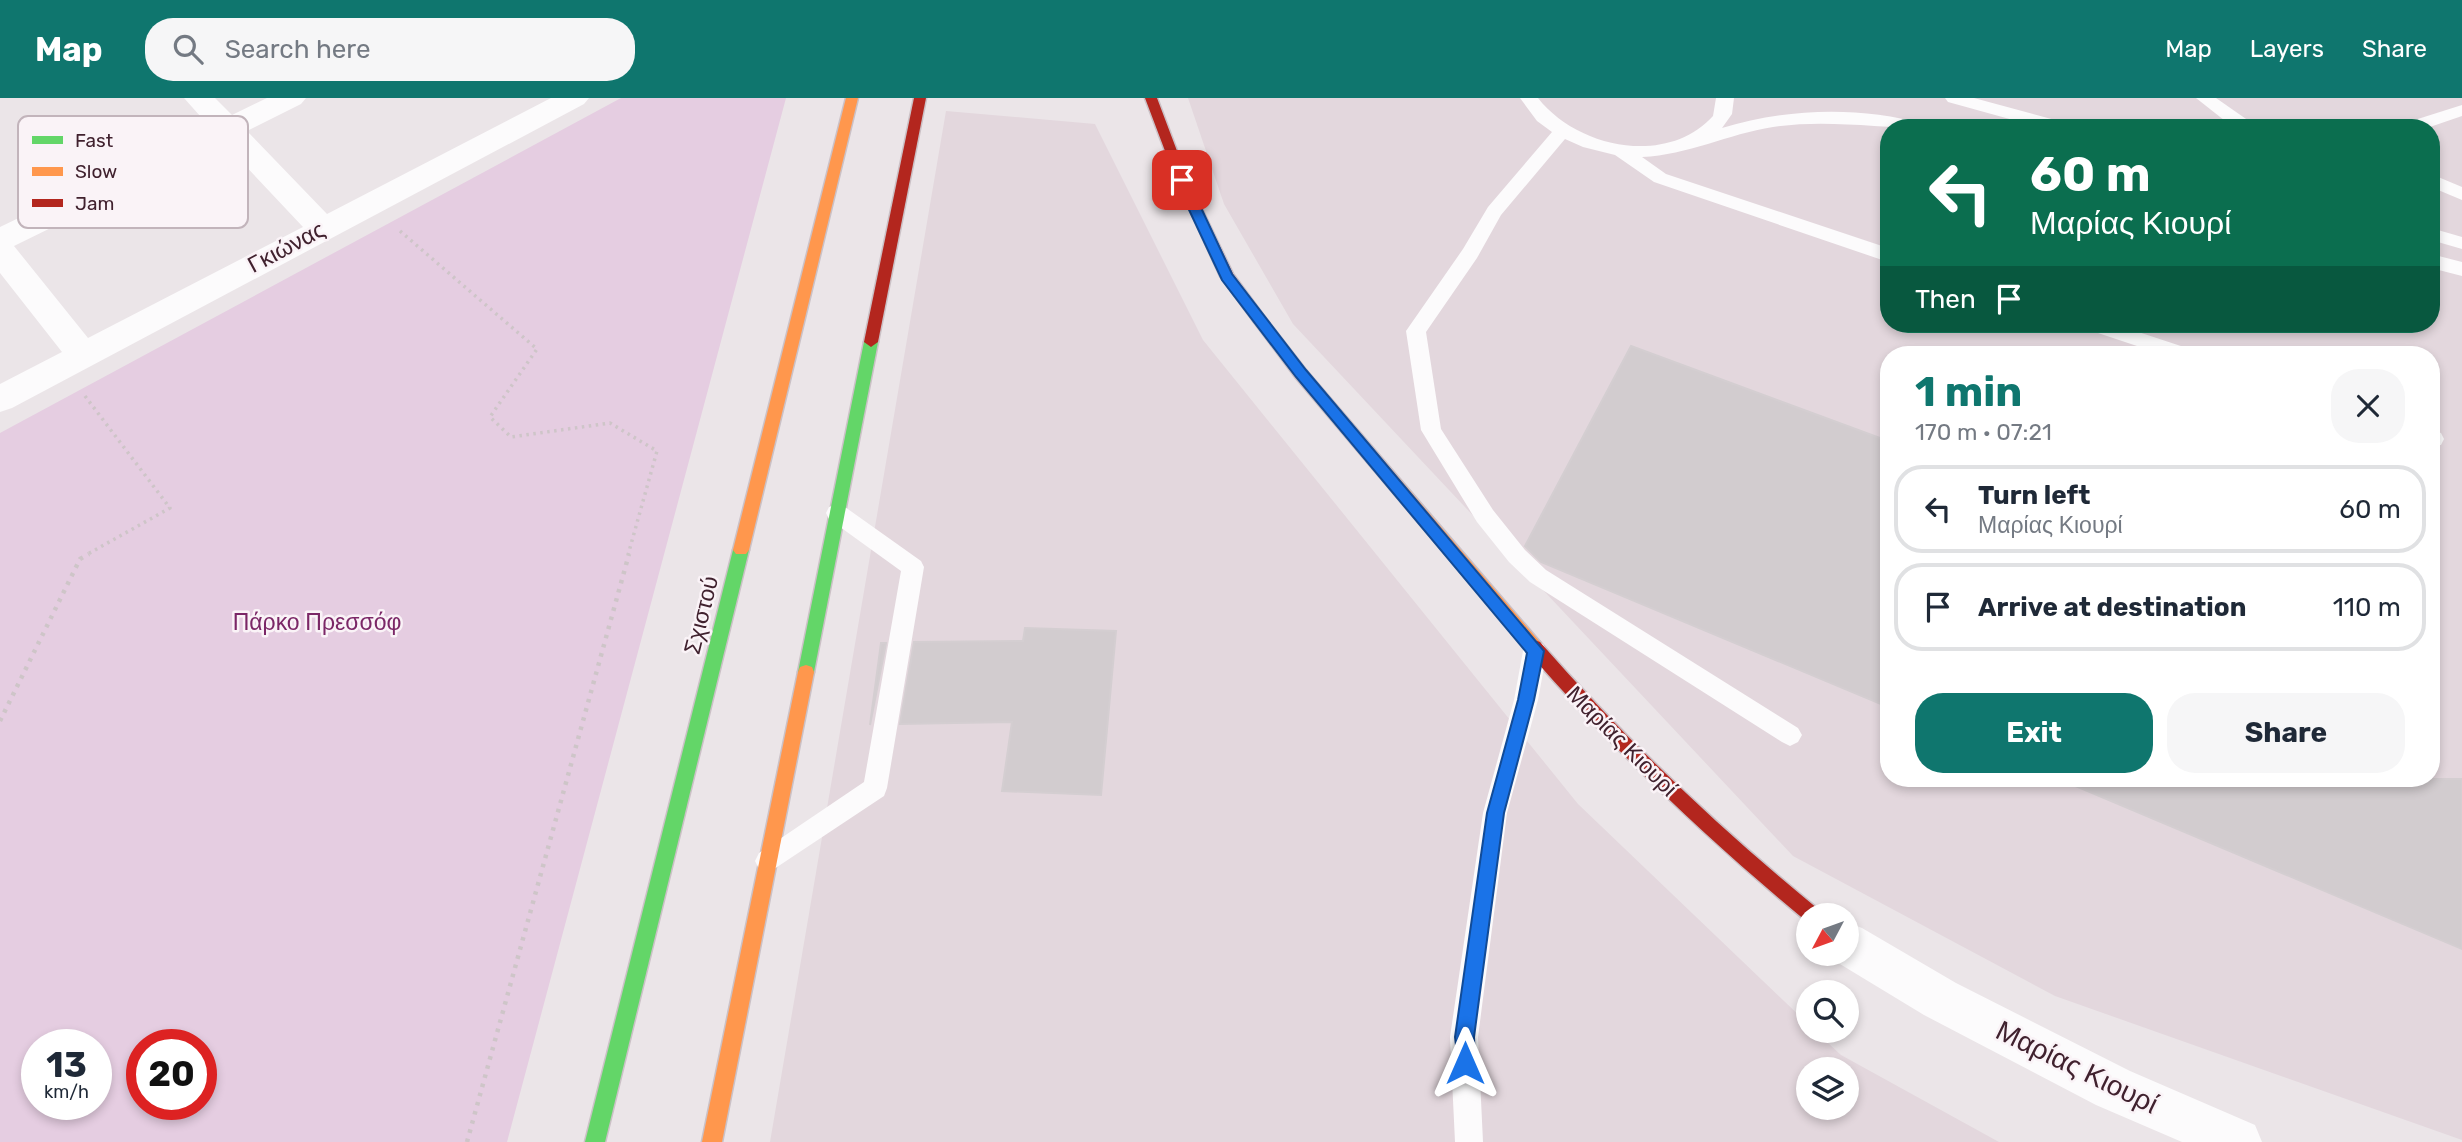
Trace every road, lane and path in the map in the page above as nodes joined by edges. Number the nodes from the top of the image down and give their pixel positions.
1 (199, 98) edge
2 (291, 98) edge
3 (575, 98) edge
4 (852, 98) edge
5 (920, 98) edge
6 (1151, 98) edge
7 (1529, 98) edge
8 (1725, 98) edge
9 (1955, 98) edge
10 (2205, 98) edge
11 (2462, 110) edge
12 (216, 116) edge
13 (248, 119) edge
14 (2031, 119) edge
15 (2233, 119) edge
16 (2435, 119) edge
17 (1880, 121) edge
18 (1562, 131) junction
19 (1679, 147) junction
20 (248, 150) edge
21 (1621, 151) junction
22 (2440, 184) edge
23 (2462, 194) edge
24 (25, 228) edge
25 (322, 228) junction
26 (390, 237) dead end
27 (2440, 237) edge
28 (0, 240) edge
29 (2462, 243) edge
30 (0, 251) edge
31 (1880, 252) edge
32 (2440, 263) edge
33 (2462, 269) edge
34 (2120, 333) edge
35 (2159, 346) edge
36 (83, 355) junction
37 (97, 389) dead end
38 (0, 399) edge
39 (837, 513) junction
40 (1535, 651) junction
41 (0, 721) edge
42 (1790, 735) dead end
43 (768, 861) junction
44 (1797, 903) edge
45 (1859, 951) edge
46 (467, 1142) edge
47 (595, 1142) edge
48 (712, 1142) edge
49 (1469, 1142) edge
50 (2238, 1142) edge

1 - 12 street
2 - 13 street
3 - 25 street, Γκιώνας
4 - 47 main road, Σχιστού
5 - 39 main road
6 - 40 main road, Μαρίας Κιουρί
7 - 18 lane
8 - 19 lane
9 - 14 lane
10 - 15 lane
11 - 16 lane
17 - 19 lane
18 - 21 lane
18 - 42 lane
19 - 21 lane
20 - 25 street
21 - 31 lane
22 - 23 lane
24 - 28 street
25 - 36 street, Γκιώνας
26 - 46 path
27 - 29 lane
30 - 36 street
32 - 33 lane
34 - 35 lane
36 - 38 street, Γκιώνας
37 - 41 path
39 - 43 main road
39 - 43 lane
40 - 44 main road, Μαρίας Κιουρί
40 - 49 lane
43 - 48 main road
45 - 50 street, Μαρίας Κιουρί

